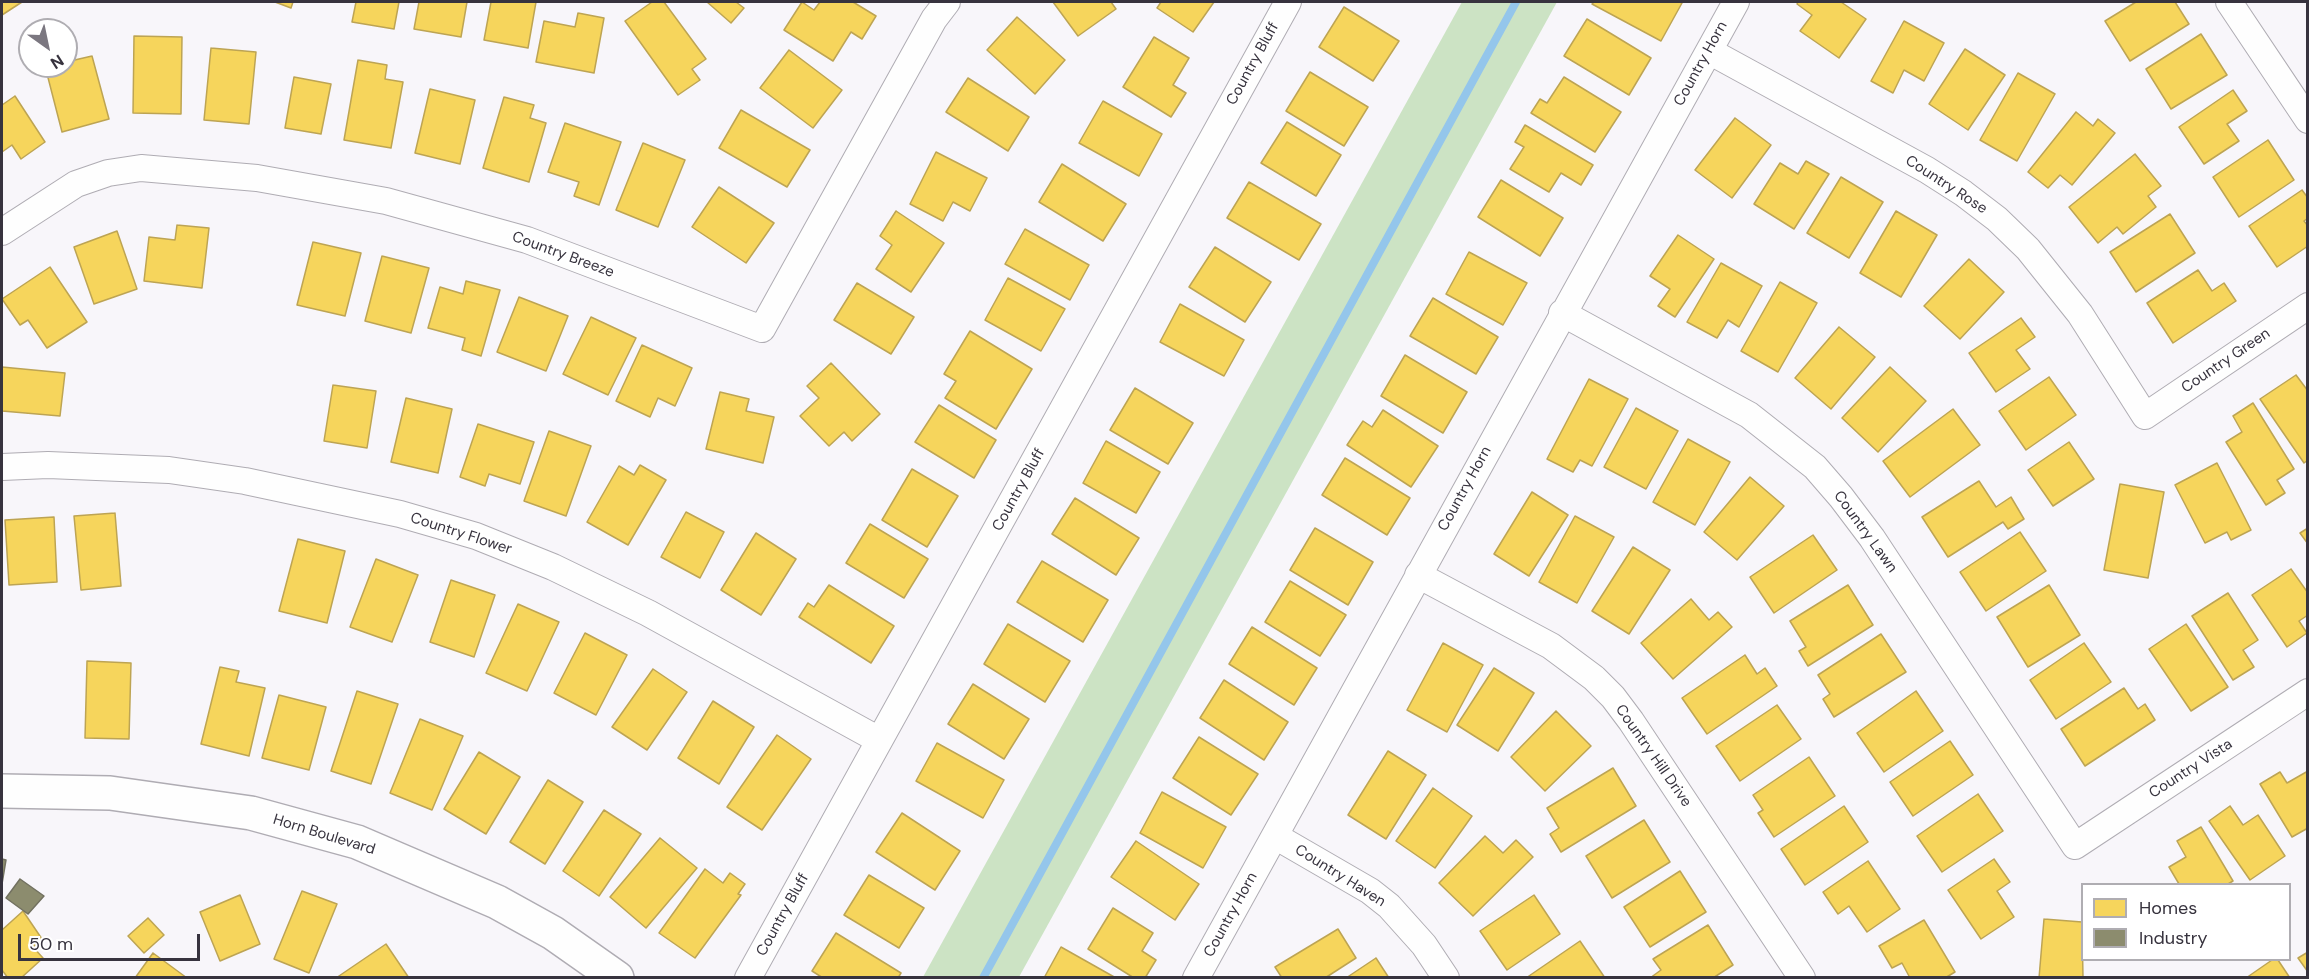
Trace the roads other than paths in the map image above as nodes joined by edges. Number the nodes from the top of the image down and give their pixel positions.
1 (947, 2) edge
2 (1288, 2) edge
3 (1736, 2) edge
4 (2229, 2) edge
5 (1709, 51) junction
6 (2307, 120) edge
7 (2, 232) edge
8 (2307, 306) edge
9 (1562, 313) junction
10 (2145, 416) joint
11 (2, 467) edge
12 (1418, 575) junction
13 (2307, 692) edge
14 (879, 741) junction
15 (2, 791) edge
16 (1275, 836) junction
17 (2075, 846) joint
18 (616, 978) edge
19 (748, 978) edge
20 (1196, 978) edge
21 (1446, 978) edge
22 (1802, 978) edge

1 - 7 street, Country Breeze
2 - 14 street, Country Bluff
3 - 5 street, Country Horn
4 - 6 street
5 - 9 street, Country Horn
5 - 10 street, Country Rose
8 - 10 street, Country Green
9 - 12 street, Country Horn
9 - 17 street, Country Lawn
11 - 14 street, Country Flower
12 - 16 street, Country Horn
12 - 22 street, Country Hill Drive
13 - 17 street, Country Vista
14 - 19 street, Country Bluff
15 - 18 street, Horn Boulevard
16 - 20 street, Country Horn
16 - 21 street, Country Haven

